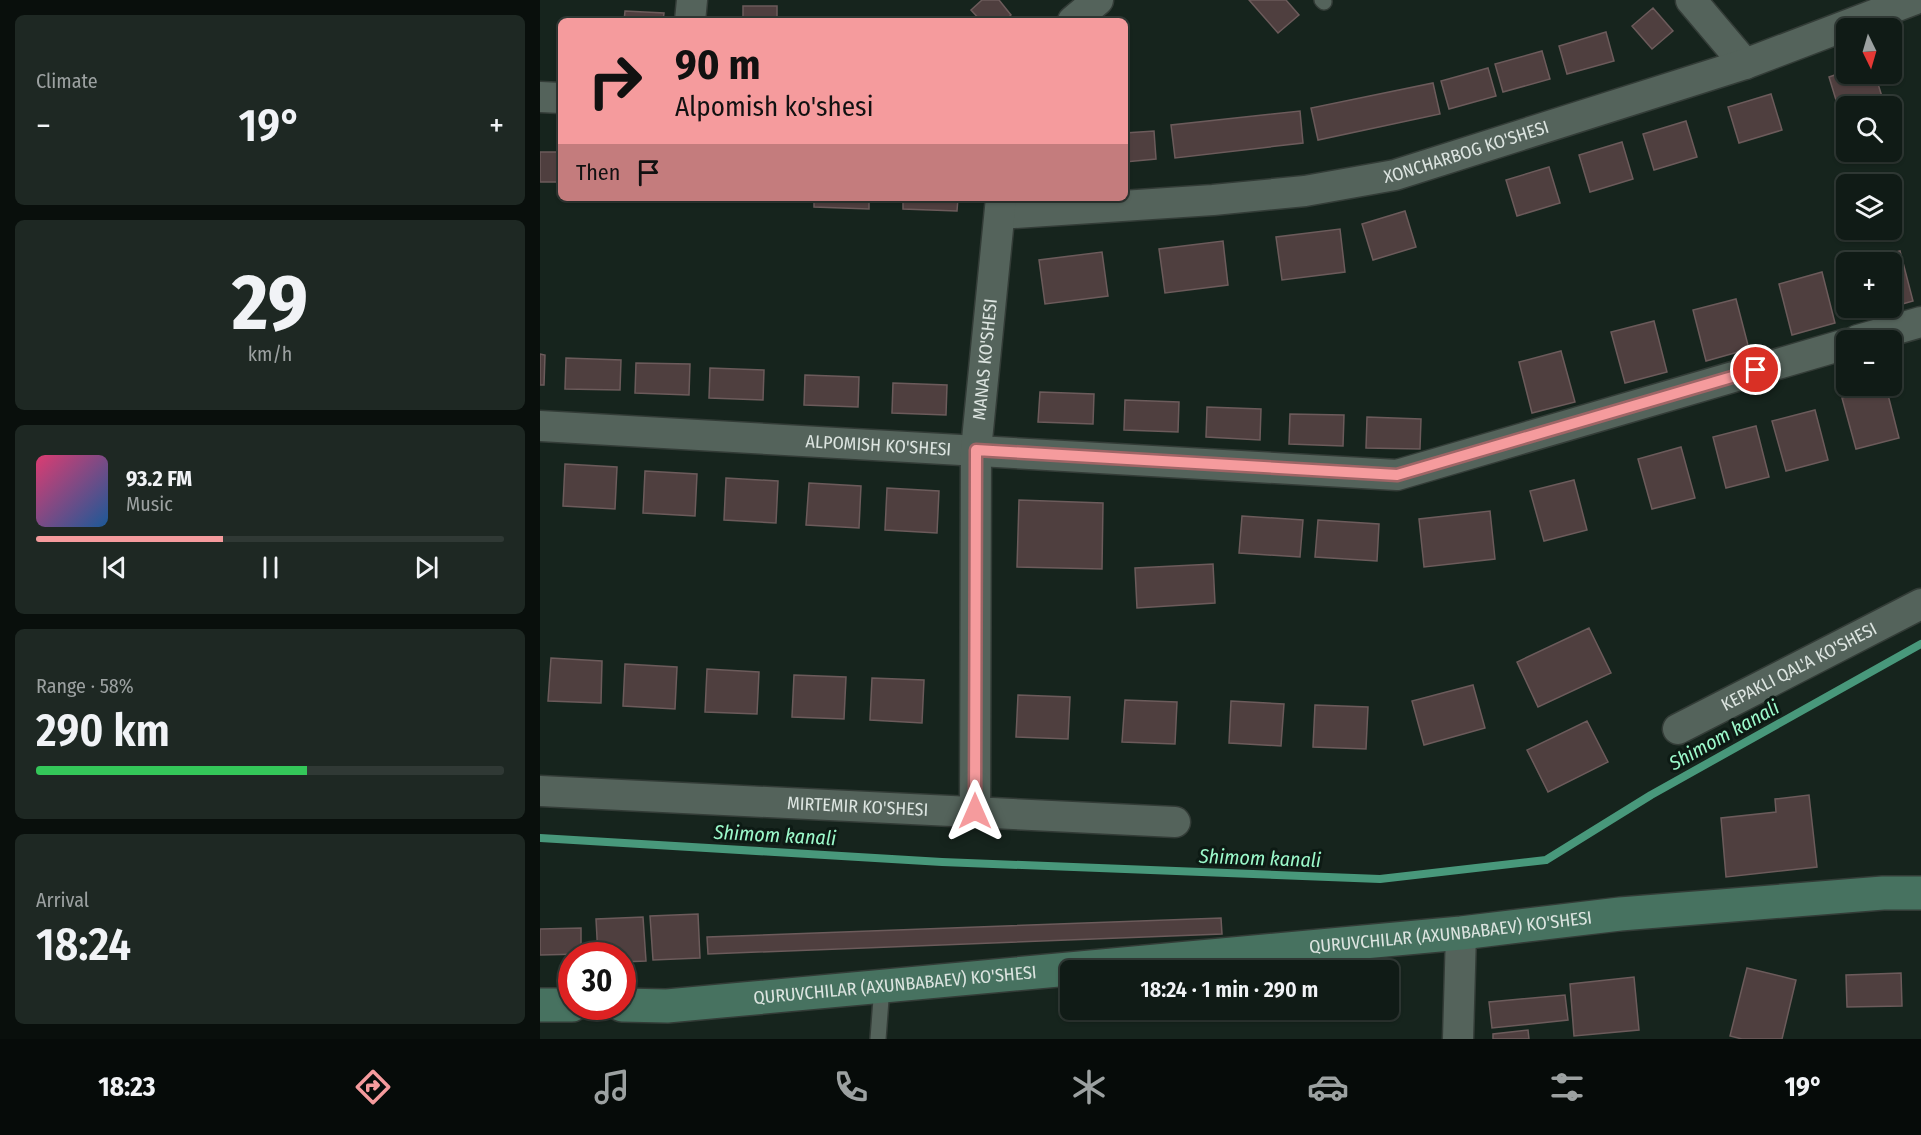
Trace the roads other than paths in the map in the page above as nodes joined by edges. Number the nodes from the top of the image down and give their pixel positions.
1 (692, 0) edge
2 (1098, 0) edge
3 (1691, 0) edge
4 (1913, 0) edge
5 (690, 18) edge
6 (1077, 18) edge
7 (1745, 64) junction
8 (540, 97) edge
9 (558, 98) edge
10 (1001, 206) edge
11 (1921, 322) edge
12 (1893, 330) edge
13 (1836, 347) edge
14 (540, 426) edge
15 (976, 450) junction
16 (1921, 604) edge
17 (1678, 729) dead end
18 (540, 791) edge
19 (975, 811) junction
20 (1175, 822) dead end
21 (1921, 893) edge
22 (1461, 933) junction
23 (882, 986) junction
24 (540, 1005) edge
25 (558, 1005) edge
26 (636, 1005) edge
27 (878, 1039) edge
28 (1458, 1039) edge

1 - 5 street
2 - 6 street
3 - 7 street
4 - 7 street, XONCHARBOG KO'SHESI
7 - 10 street, XONCHARBOG KO'SHESI
8 - 9 street
10 - 15 street, MANAS KO'SHESI
11 - 12 street
13 - 15 street, ALPOMISH KO'SHESI
14 - 15 street, ALPOMISH KO'SHESI
15 - 19 street, MANAS KO'SHESI
16 - 17 street, KEPAKLI QAL'A KO'SHESI
18 - 19 street, MIRTEMIR KO'SHESI
19 - 20 street, MIRTEMIR KO'SHESI
21 - 22 main road, QURUVCHILAR (AXUNBABAEV) KO'SHESI
22 - 23 main road, QURUVCHILAR (AXUNBABAEV) KO'SHESI
22 - 28 street
23 - 26 main road, QURUVCHILAR (AXUNBABAEV) KO'SHESI
23 - 27 lane
24 - 25 main road

